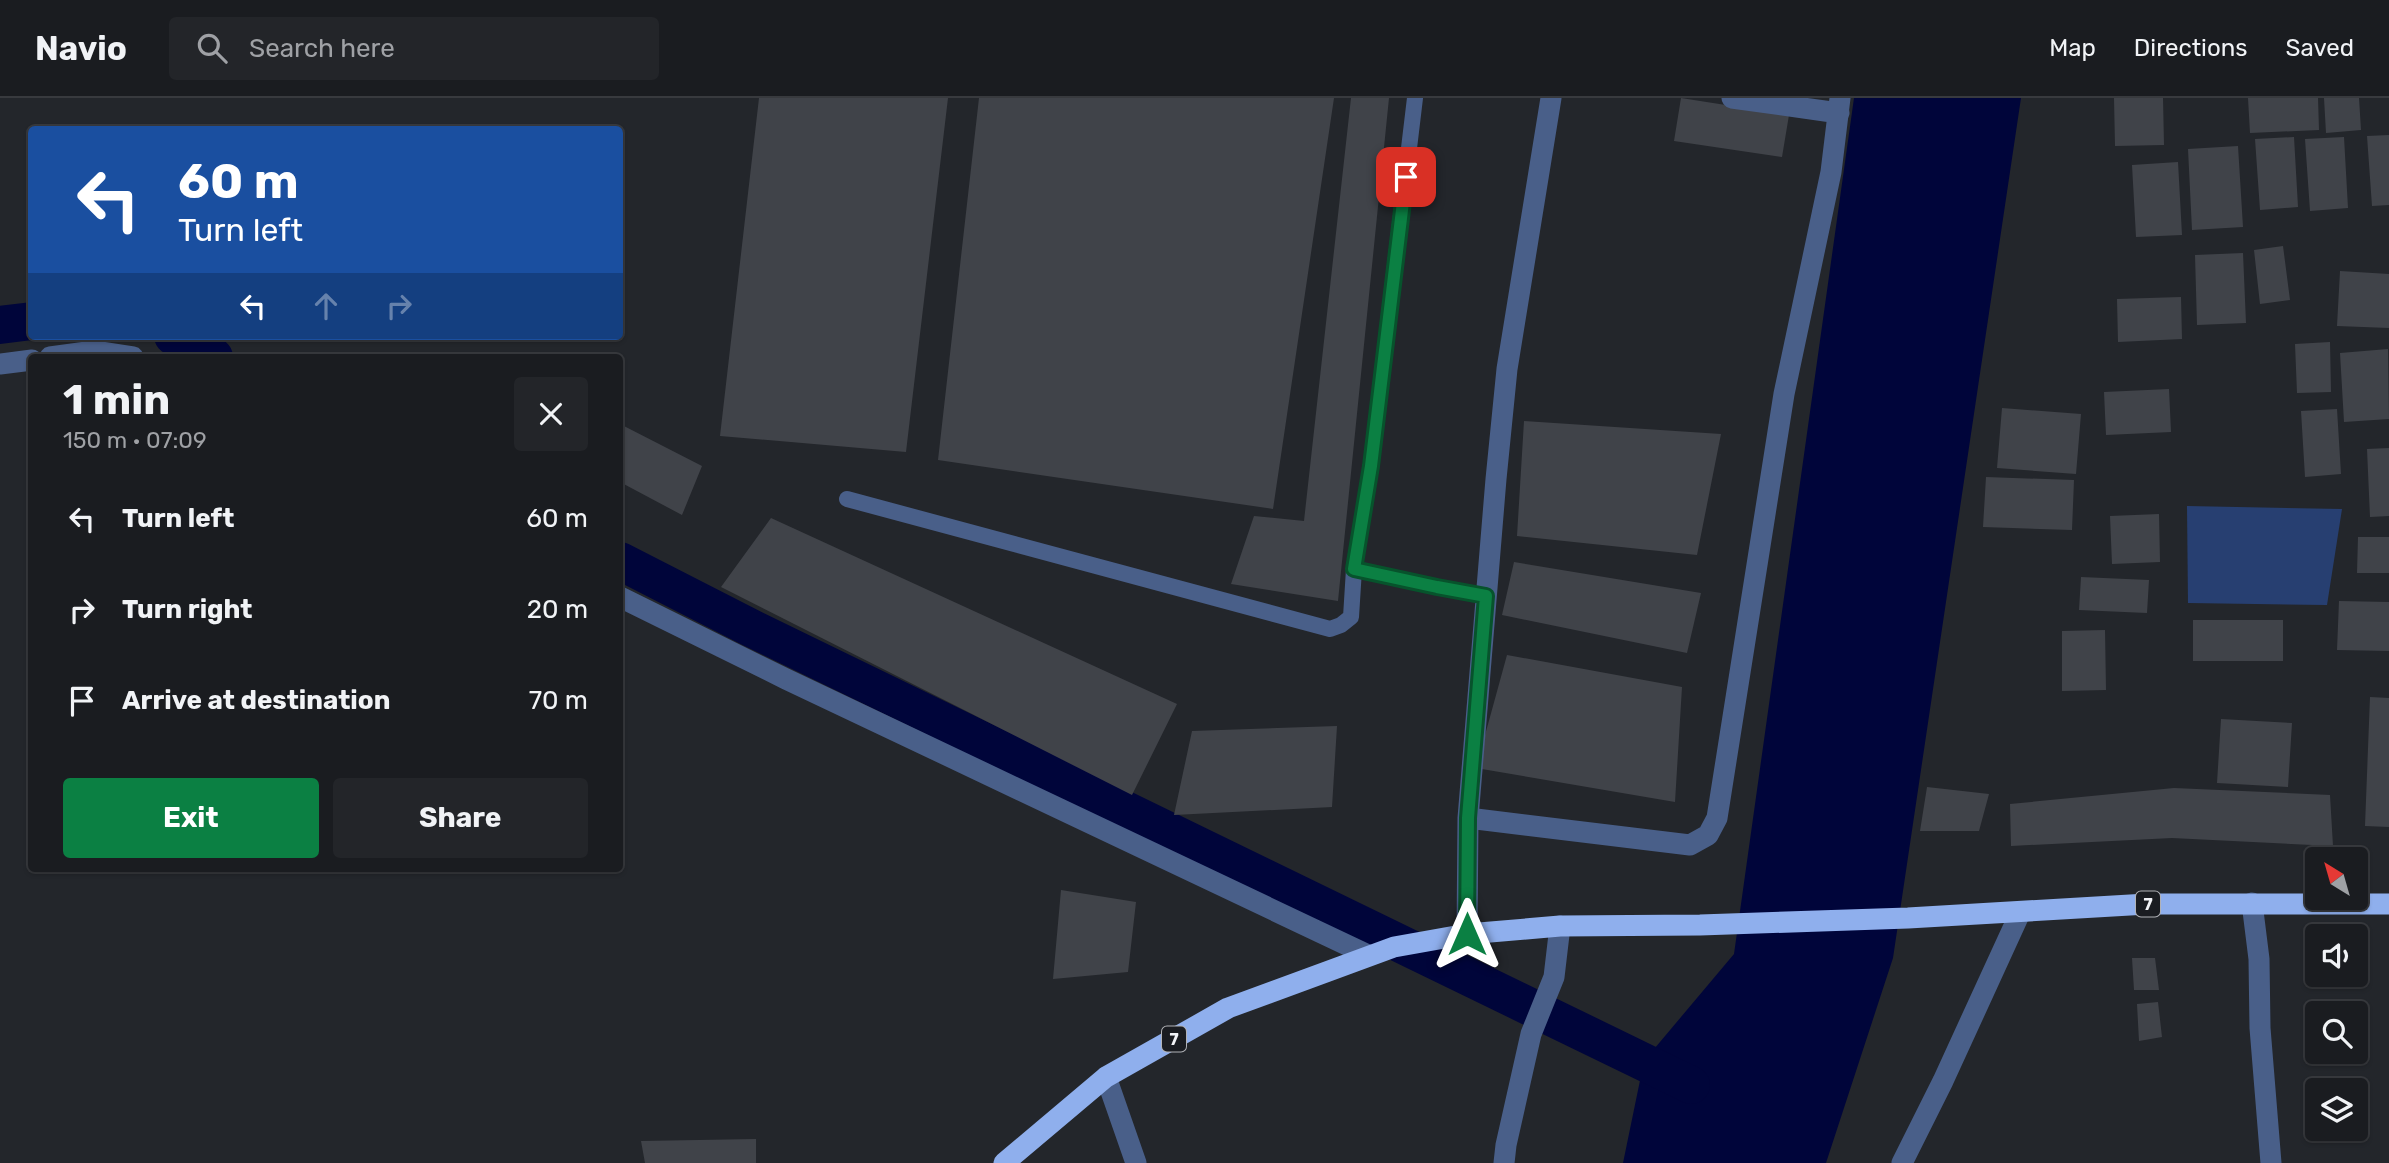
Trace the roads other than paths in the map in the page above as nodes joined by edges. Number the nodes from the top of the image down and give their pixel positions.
1 (1415, 98) edge
2 (1551, 98) edge
3 (1732, 98) edge
4 (1840, 106) edge
5 (72, 354) edge
6 (113, 354) edge
7 (28, 360) edge
8 (0, 364) edge
9 (847, 499) dead end
10 (1354, 569) junction
11 (1486, 596) junction
12 (623, 598) edge
13 (1468, 818) junction
14 (2252, 903) junction
15 (2389, 904) edge
16 (2021, 913) junction
17 (1560, 926) junction
18 (1463, 935) junction
19 (1368, 956) junction
20 (1106, 1076) junction
21 (1004, 1163) edge
22 (1136, 1163) edge
23 (1504, 1163) edge
24 (1902, 1163) edge
25 (2271, 1163) edge

1 - 10 lane
2 - 11 street
3 - 4 street
4 - 13 street
5 - 6 street
7 - 8 street
9 - 10 lane
10 - 11 lane
11 - 13 street
12 - 19 street
13 - 18 street
14 - 15 highway, 7
14 - 16 highway, 7
14 - 25 street
16 - 17 highway, 7
16 - 24 street
17 - 18 highway, 7
17 - 23 street
18 - 19 highway, 7
19 - 20 highway, 7
20 - 21 highway, 7
20 - 22 street

